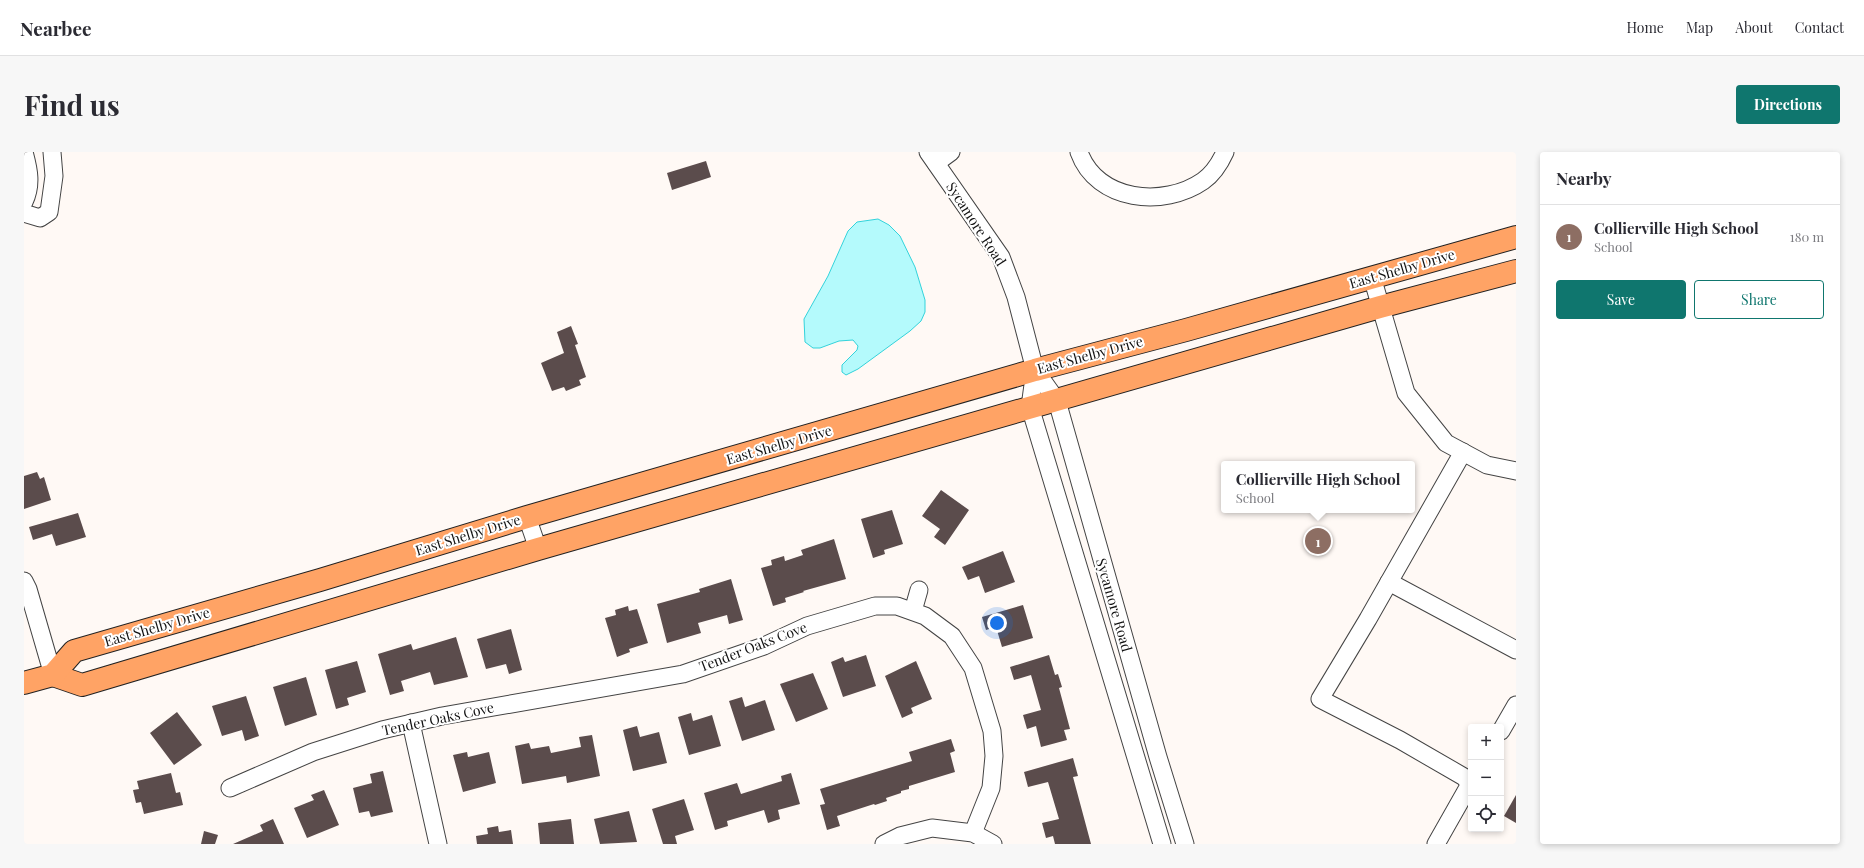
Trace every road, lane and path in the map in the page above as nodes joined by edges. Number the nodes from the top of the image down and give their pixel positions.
1 (24, 152) edge
2 (52, 152) edge
3 (951, 152) edge
4 (1079, 152) edge
5 (1225, 152) edge
6 (932, 158) edge
7 (24, 202) edge
8 (24, 213) edge
9 (1516, 237) edge
10 (1516, 271) edge
11 (1372, 277) junction
12 (1380, 307) junction
13 (1035, 370) junction
14 (1056, 401) junction
15 (1030, 407) junction
16 (1463, 452) junction
17 (1516, 471) edge
18 (527, 517) junction
19 (538, 549) junction
20 (24, 581) edge
21 (1389, 582) junction
22 (919, 590) dead end
23 (913, 611) junction
24 (1516, 650) edge
25 (53, 675) junction
26 (24, 684) edge
27 (1516, 705) edge
28 (410, 723) junction
29 (1504, 726) edge
30 (1468, 781) edge
31 (1468, 787) edge
32 (230, 788) dead end
33 (973, 833) junction
34 (438, 844) edge
35 (884, 844) edge
36 (993, 844) edge
37 (1162, 844) edge
38 (1185, 844) edge
39 (1436, 844) edge

1 - 7 street
2 - 8 street
3 - 6 street
4 - 5 street
6 - 13 street, Sycamore Road
9 - 11 main road, East Shelby Drive
10 - 12 main road
11 - 12 street
11 - 13 main road, East Shelby Drive
12 - 14 main road
12 - 16 street
13 - 14 street, Sycamore Road
13 - 15 street, Sycamore Road
13 - 18 main road, East Shelby Drive
14 - 15 main road
14 - 38 street, Sycamore Road
15 - 19 main road
15 - 37 street, Sycamore Road
16 - 17 street
16 - 21 street
18 - 19 street
18 - 25 main road, East Shelby Drive
19 - 25 main road
20 - 25 street
21 - 24 street
21 - 30 street
22 - 23 street
23 - 28 street, Tender Oaks Cove
23 - 33 street, Tender Oaks Cove
25 - 26 main road
27 - 29 street
28 - 32 street, Tender Oaks Cove
28 - 34 street
31 - 39 street
33 - 35 street
33 - 36 street

